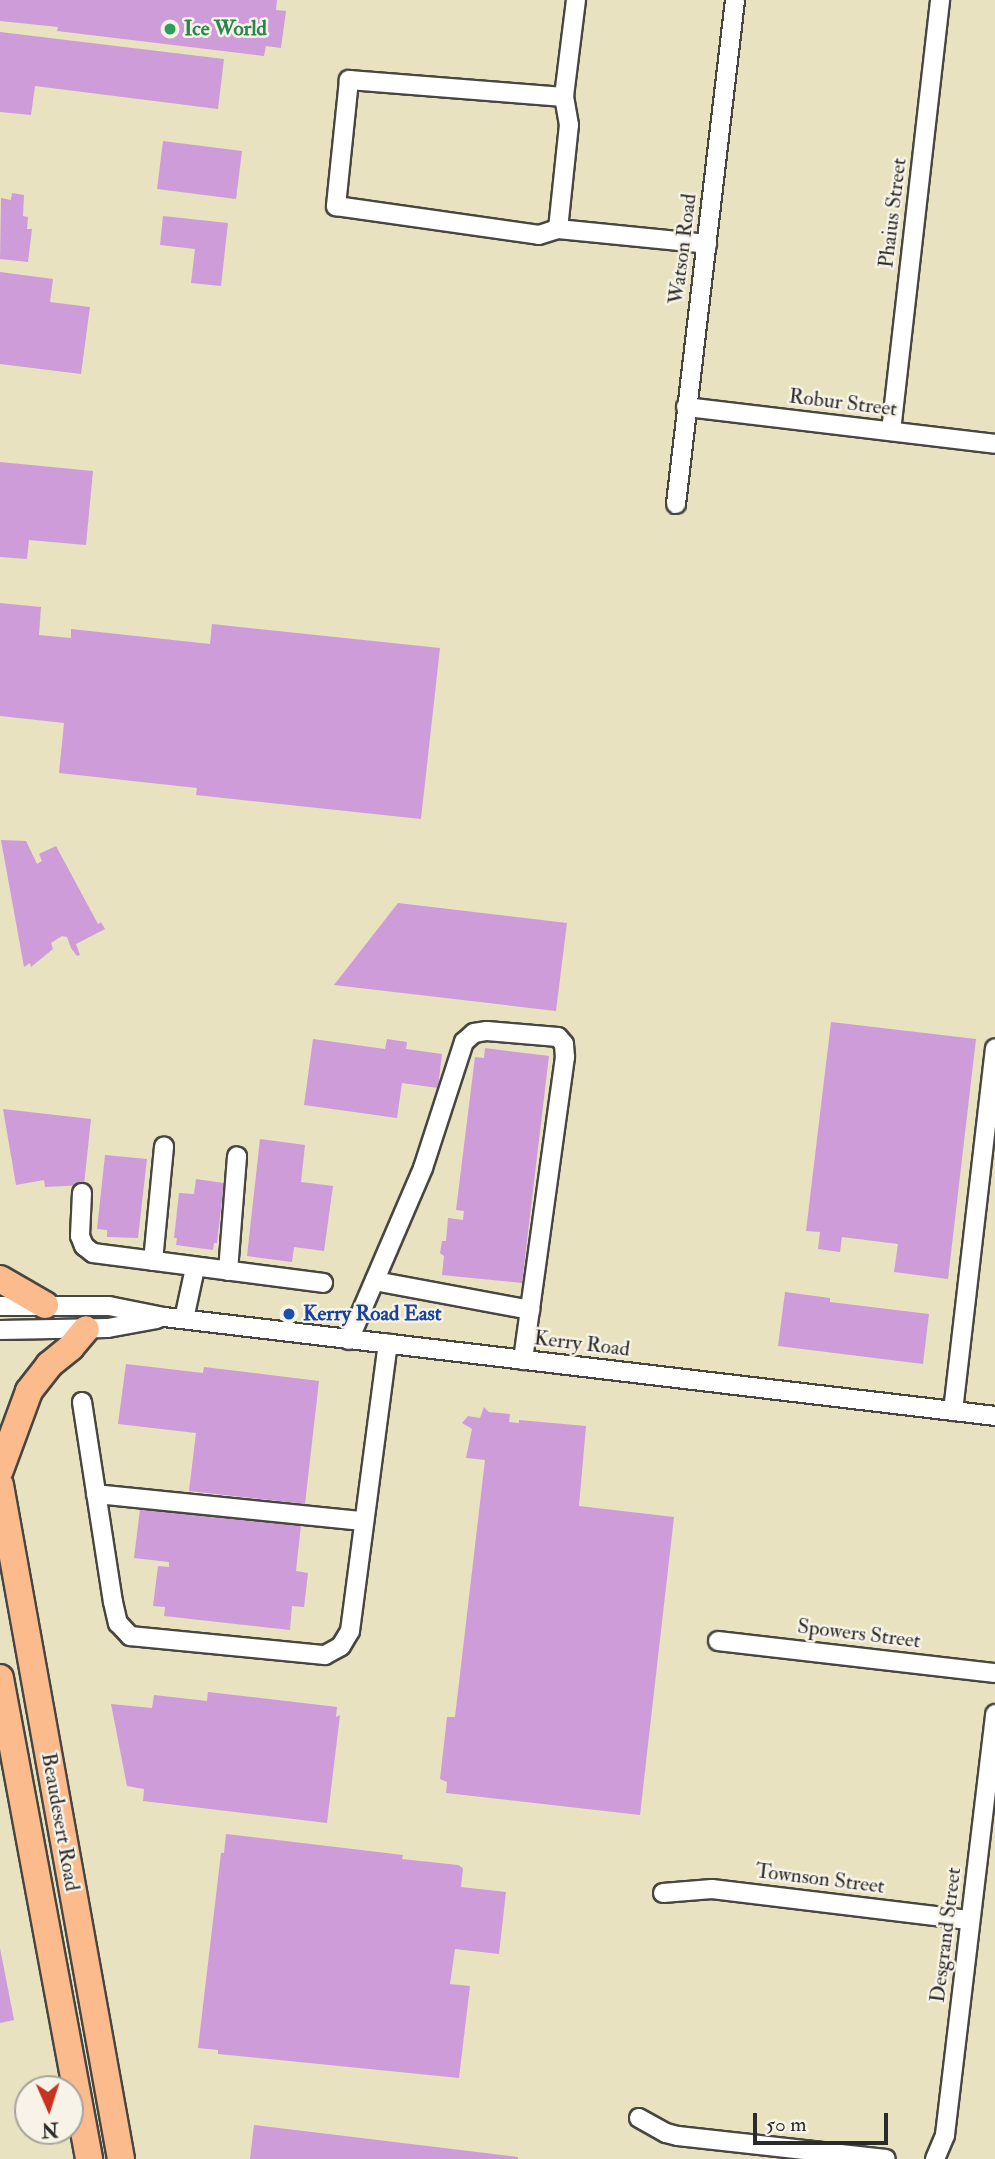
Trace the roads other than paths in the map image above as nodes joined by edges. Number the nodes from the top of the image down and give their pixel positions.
1 (576, 0) edge
2 (735, 0) edge
3 (940, 0) edge
4 (564, 97) junction
5 (558, 229) junction
6 (706, 244) junction
7 (686, 407) junction
8 (891, 431) junction
9 (995, 444) edge
10 (676, 504) dead end
11 (995, 1048) edge
12 (989, 1143) edge
13 (164, 1147) dead end
14 (237, 1156) dead end
15 (82, 1193) dead end
16 (153, 1261) junction
17 (195, 1268) junction
18 (228, 1272) junction
19 (0, 1279) edge
20 (376, 1281) junction
21 (323, 1283) dead end
22 (45, 1305) junction
23 (0, 1306) edge
24 (530, 1310) junction
25 (164, 1317) junction
26 (184, 1319) junction
27 (86, 1329) junction
28 (0, 1330) edge
29 (349, 1340) junction
30 (388, 1345) junction
31 (523, 1360) junction
32 (82, 1402) dead end
33 (953, 1411) junction
34 (995, 1416) edge
35 (0, 1470) edge
36 (0, 1485) edge
37 (96, 1494) junction
38 (364, 1521) junction
39 (718, 1641) dead end
40 (995, 1673) edge
41 (0, 1678) edge
42 (995, 1714) edge
43 (663, 1893) dead end
44 (971, 1920) junction
45 (639, 2119) dead end
46 (89, 2159) edge
47 (121, 2159) edge
48 (886, 2159) edge
49 (935, 2159) edge

1 - 4 street
2 - 6 street, Watson Road
3 - 8 street, Phaius Street
4 - 5 street
4 - 5 street
5 - 6 street
6 - 7 street, Watson Road
7 - 8 street, Robur Street
7 - 10 street, Watson Road
8 - 9 street, Robur Street
11 - 12 street
12 - 33 street
13 - 16 street
14 - 18 street
15 - 16 street
16 - 17 street
17 - 18 street
17 - 26 street
18 - 21 street
19 - 22 highway
20 - 24 street
20 - 24 street
20 - 29 street
22 - 23 street, Kerry Road
22 - 25 street, Kerry Road
24 - 31 street
25 - 26 street, Kerry Road
25 - 27 street, Kerry Road
26 - 29 street, Kerry Road
27 - 28 street, Kerry Road
27 - 35 highway
29 - 30 street, Kerry Road
30 - 31 street, Kerry Road
30 - 38 street
31 - 33 street, Kerry Road
32 - 37 street
33 - 34 street, Kerry Road
36 - 47 highway, Beaudesert Road
37 - 38 street
37 - 38 street
39 - 40 street, Spowers Street
41 - 46 highway, Beaudesert Road
42 - 44 street, Desgrand Street
43 - 44 street, Townson Street
44 - 49 street, Desgrand Street
45 - 48 street

